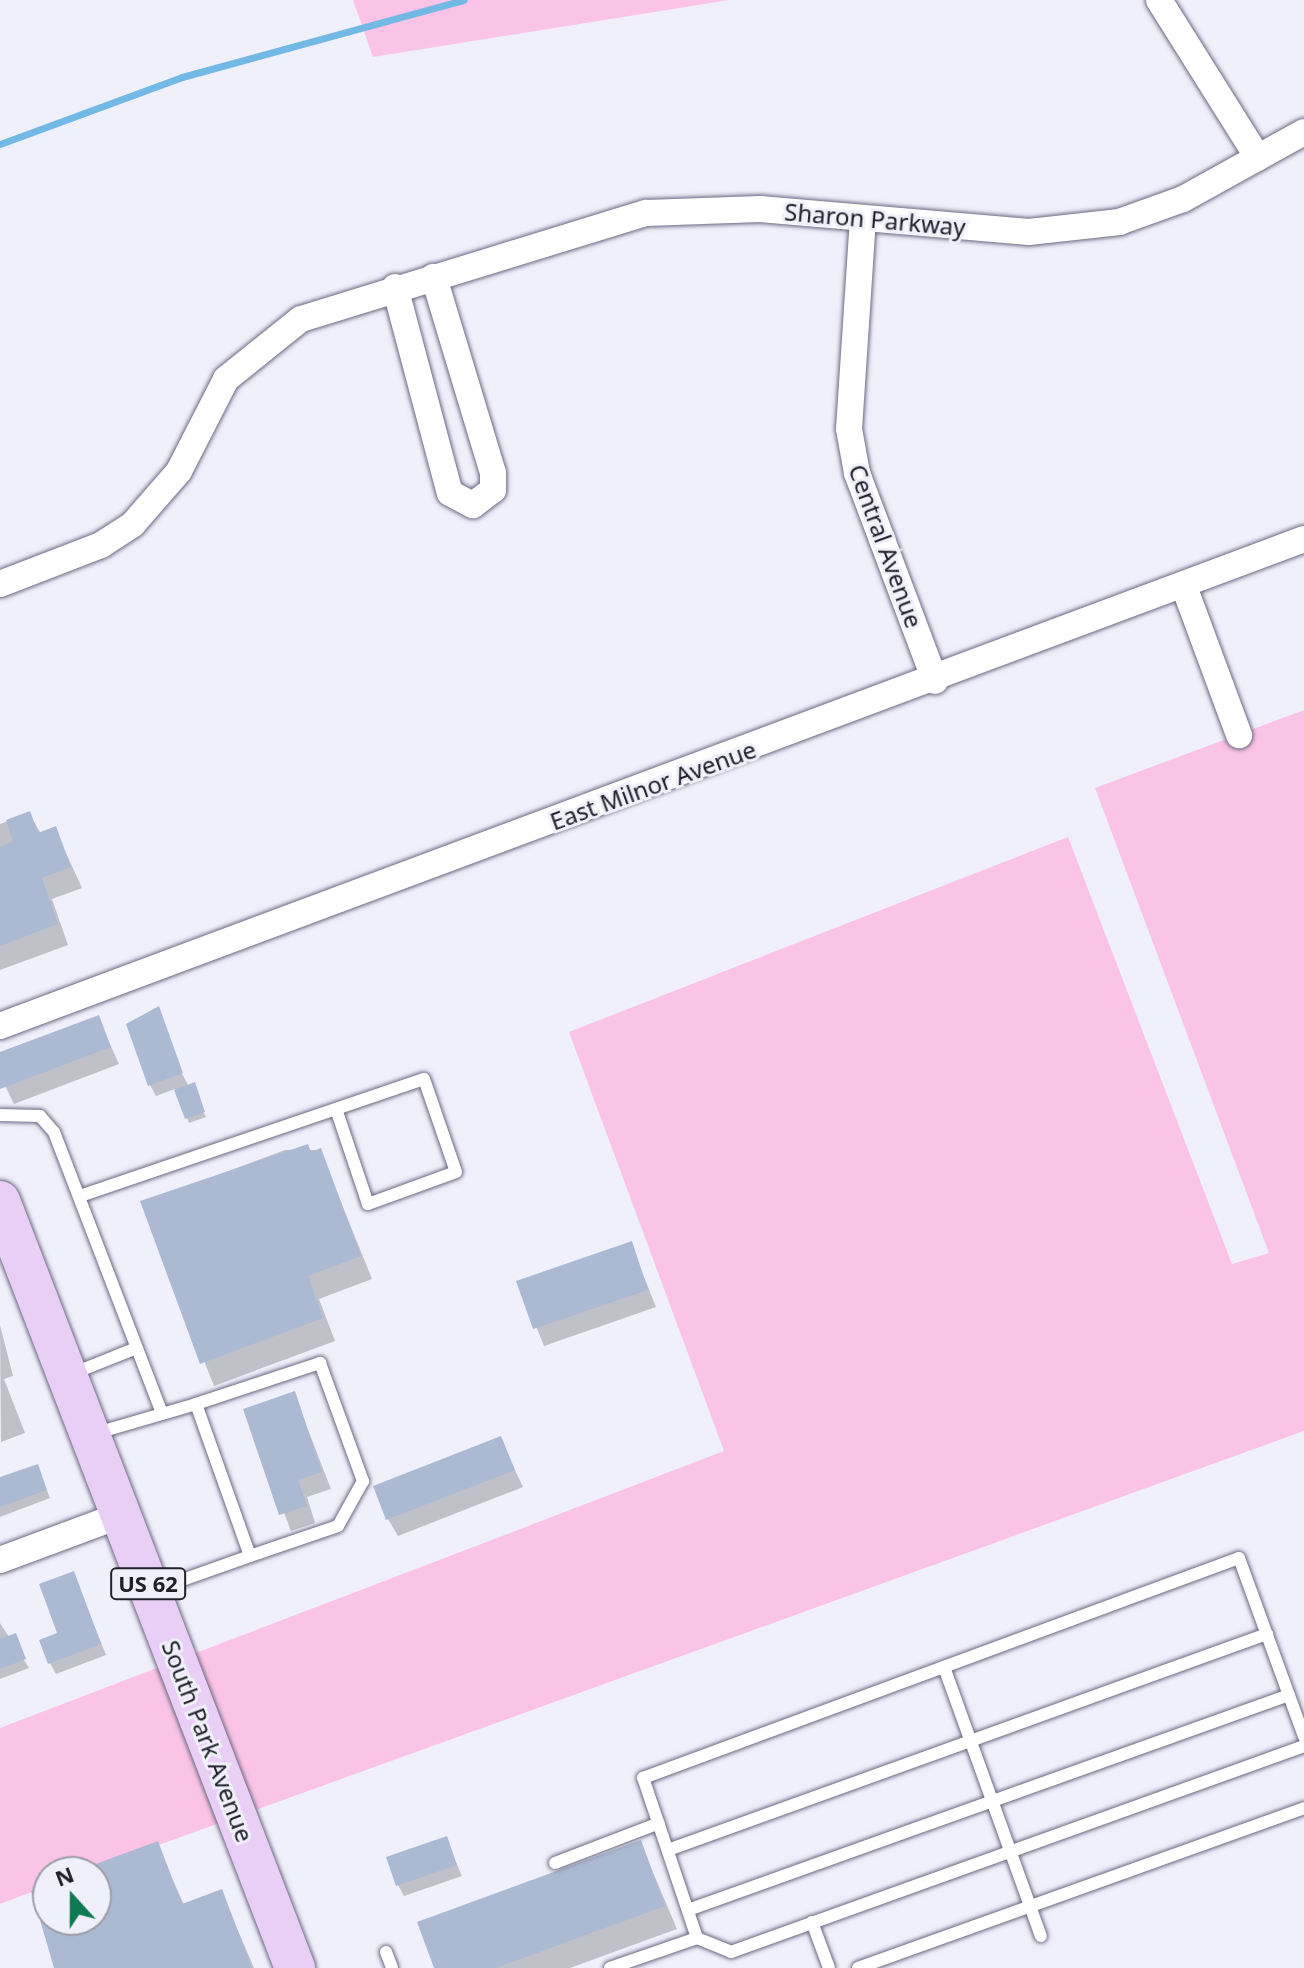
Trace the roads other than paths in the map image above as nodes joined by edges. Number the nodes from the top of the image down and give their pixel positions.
1 (1159, 0) edge
2 (1304, 132) edge
3 (1258, 158) junction
4 (863, 218) junction
5 (434, 277) junction
6 (395, 287) junction
7 (1304, 539) edge
8 (0, 584) edge
9 (1185, 589) junction
10 (935, 681) junction
11 (1239, 735) dead end
12 (0, 1026) edge
13 (336, 1109) junction
14 (0, 1115) edge
15 (83, 1195) junction
16 (0, 1201) edge
17 (10, 1254) edge
18 (134, 1349) junction
19 (67, 1375) junction
20 (196, 1404) junction
21 (162, 1414) junction
22 (90, 1435) junction
23 (121, 1515) junction
24 (250, 1556) junction
25 (0, 1560) edge
26 (150, 1592) junction
27 (1267, 1634) junction
28 (944, 1667) junction
29 (1289, 1695) junction
30 (1304, 1737) edge
31 (971, 1741) junction
32 (1304, 1746) edge
33 (991, 1801) junction
34 (1304, 1808) edge
35 (659, 1823) junction
36 (668, 1850) junction
37 (1009, 1852) junction
38 (555, 1863) dead end
39 (1029, 1906) junction
40 (688, 1910) junction
41 (812, 1922) junction
42 (1041, 1936) dead end
43 (697, 1938) junction
44 (386, 1952) dead end
45 (295, 1968) edge
46 (392, 1968) edge
47 (610, 1968) edge
48 (829, 1968) edge
49 (858, 1968) edge

1 - 3 street
2 - 3 street, Sharon Parkway
3 - 4 street, Sharon Parkway
4 - 5 street, Sharon Parkway
4 - 10 street, Central Avenue
5 - 6 street, Sharon Parkway
5 - 6 street
6 - 8 street, Sharon Parkway
7 - 9 street, East Milnor Avenue
9 - 10 street, East Milnor Avenue
9 - 11 street
10 - 12 street, East Milnor Avenue
13 - 13 lane
13 - 15 lane
14 - 15 lane
15 - 18 lane
16 - 17 main road, South Park Avenue / US 62
17 - 19 main road, South Park Avenue / US 62
18 - 19 lane
18 - 21 lane
19 - 22 main road, South Park Avenue / US 62
20 - 21 lane
20 - 24 lane
20 - 24 lane
21 - 22 lane
22 - 23 main road, South Park Avenue / US 62
23 - 25 street
23 - 26 main road, South Park Avenue / US 62
24 - 26 lane
26 - 45 main road, South Park Avenue / US 62
27 - 28 lane
27 - 29 lane
27 - 31 lane
28 - 31 lane
28 - 35 lane
29 - 30 lane
29 - 33 lane
31 - 33 lane
31 - 36 lane
32 - 37 lane
33 - 37 lane
33 - 40 lane
34 - 39 lane
35 - 36 lane
35 - 38 lane
36 - 40 lane
37 - 39 lane
37 - 41 lane
39 - 42 lane
39 - 49 lane
40 - 43 lane
41 - 43 lane
41 - 48 lane
43 - 47 lane
44 - 46 lane

